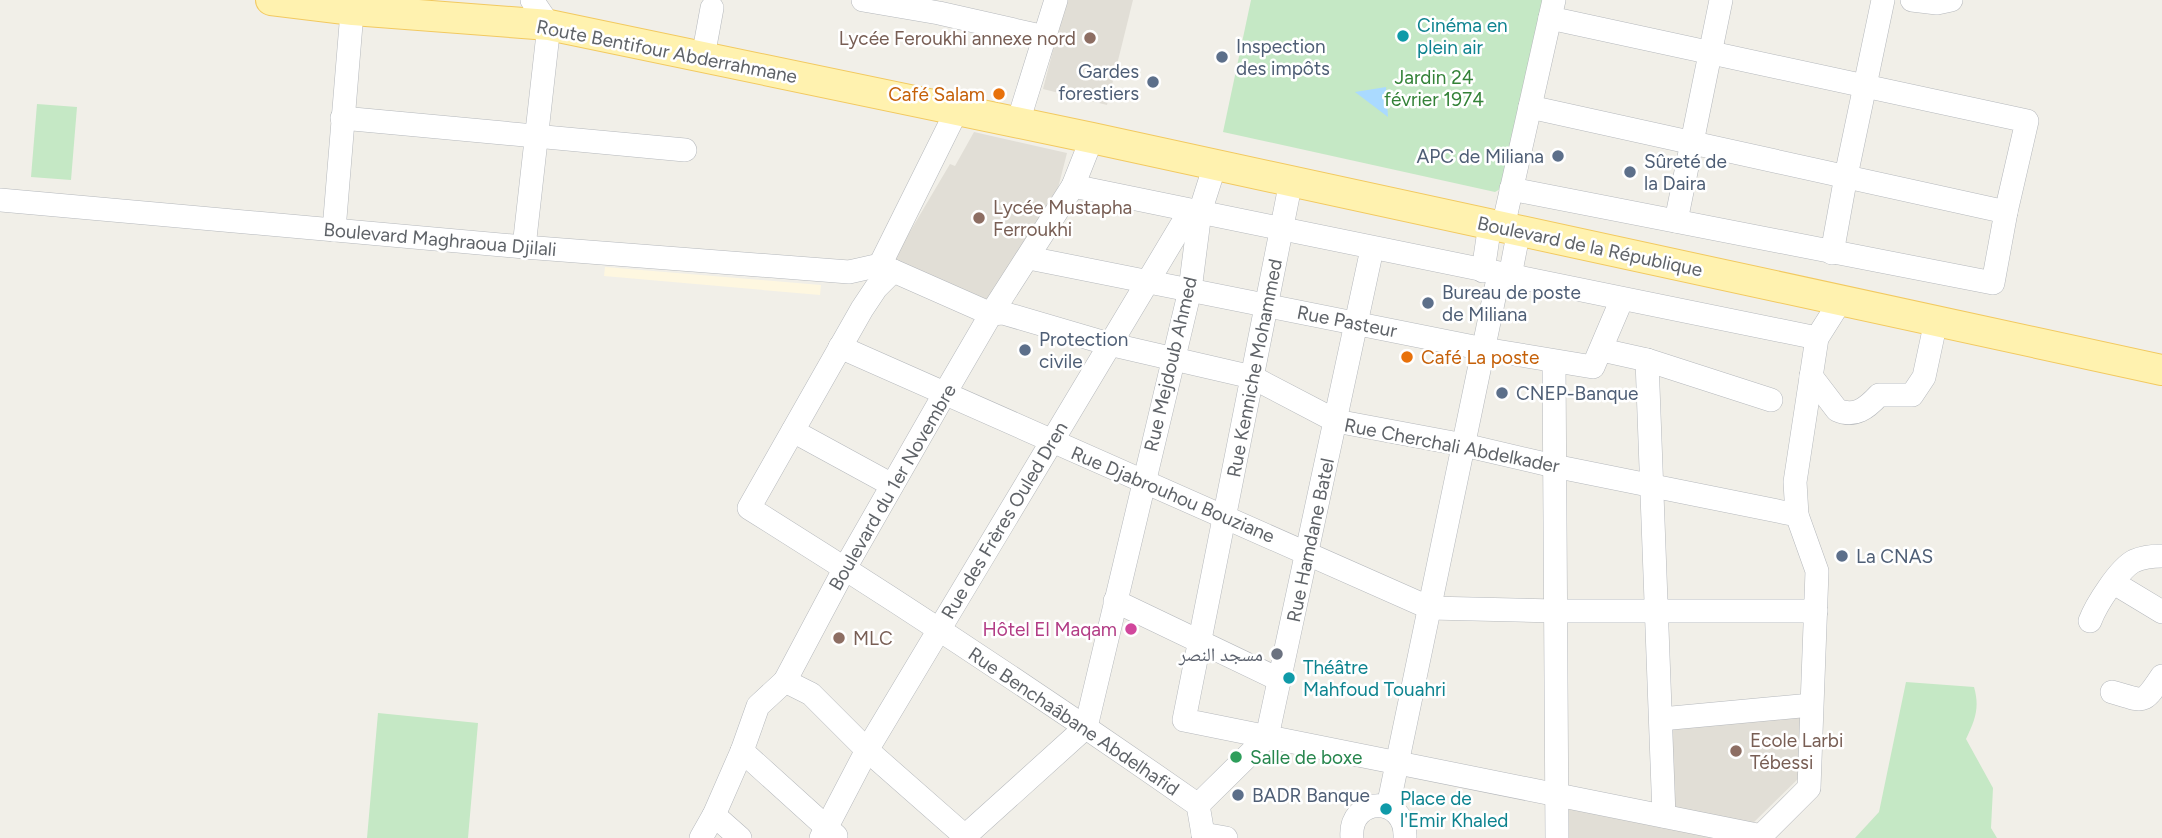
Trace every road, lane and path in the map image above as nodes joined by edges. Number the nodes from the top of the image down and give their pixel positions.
1 (271, 0) edge
2 (532, 0) edge
3 (1056, 0) edge
4 (1721, 0) edge
5 (1883, 0) edge
6 (1912, 0) edge
7 (1951, 0) edge
8 (857, 1) edge
9 (353, 5) edge
10 (712, 9) dead end
11 (1552, 9) edge
12 (549, 25) junction
13 (1045, 37) junction
14 (1709, 52) junction
15 (703, 57) junction
16 (1864, 86) junction
17 (1530, 107) junction
18 (957, 110) junction
19 (342, 118) junction
20 (1018, 122) junction
21 (535, 136) junction
22 (1092, 138) junction
23 (1691, 141) junction
24 (685, 150) dead end
25 (1215, 165) junction
26 (1846, 176) junction
27 (1291, 181) junction
28 (1073, 186) junction
29 (1511, 189) junction
30 (0, 200) edge
31 (1200, 212) junction
32 (2006, 212) junction
33 (1676, 221) junction
34 (1504, 227) junction
35 (1282, 229) junction
36 (334, 230) junction
37 (524, 247) junction
38 (1373, 248) junction
39 (1832, 253) junction
40 (1029, 258) junction
41 (886, 268) junction
42 (849, 272) junction
43 (1497, 274) junction
44 (1148, 283) junction
45 (1189, 290) junction
46 (1622, 299) junction
47 (1841, 300) junction
48 (1267, 305) junction
49 (862, 309) junction
50 (991, 314) junction
51 (1936, 321) junction
52 (1356, 323) junction
53 (1816, 338) junction
54 (1109, 344) junction
55 (840, 347) junction
56 (1484, 349) junction
57 (1602, 350) junction
58 (1172, 358) junction
59 (1647, 360) junction
60 (1554, 362) junction
61 (2162, 370) edge
62 (1811, 376) junction
63 (1252, 377) junction
64 (945, 393) junction
65 (1770, 401) dead end
66 (1336, 421) junction
67 (793, 431) junction
68 (1051, 441) junction
69 (1464, 445) junction
70 (1555, 466) junction
71 (1143, 482) junction
72 (1652, 484) junction
73 (892, 485) junction
74 (1797, 515) junction
75 (1225, 516) junction
76 (1307, 552) junction
77 (2162, 556) edge
78 (845, 568) junction
79 (2114, 583) junction
80 (1115, 601) junction
81 (1430, 608) junction
82 (1555, 611) junction
83 (1657, 611) junction
84 (1816, 611) junction
85 (2162, 612) edge
86 (2090, 621) dead end
87 (939, 631) junction
88 (1199, 642) junction
89 (2162, 676) edge
90 (1280, 680) junction
91 (785, 681) junction
92 (2112, 692) dead end
93 (1811, 705) junction
94 (1661, 719) junction
95 (1086, 727) junction
96 (1267, 737) junction
97 (867, 750) junction
98 (742, 751) junction
99 (1398, 763) junction
100 (1557, 794) junction
101 (1198, 805) junction
102 (1388, 807) junction
103 (714, 815) junction
104 (1664, 816) junction
105 (829, 835) edge
106 (1201, 836) edge
107 (965, 837) edge
108 (1761, 837) edge
109 (701, 838) edge
110 (740, 838) edge
111 (1226, 838) edge
112 (1352, 838) edge
113 (1405, 838) edge
114 (1558, 838) edge

1 - 9 main road, Route Bentifour Abderrahmane
2 - 12 street
3 - 13 street
4 - 14 street
5 - 16 street
6 - 7 street
8 - 13 street
9 - 12 main road, Route Bentifour Abderrahmane
9 - 19 street
10 - 15 street
11 - 14 street
11 - 17 street
12 - 15 main road, Route Bentifour Abderrahmane
12 - 21 street
13 - 20 street
14 - 16 street
14 - 23 street
15 - 18 main road, Route Bentifour Abderrahmane
16 - 26 street
16 - 32 street
17 - 23 street
17 - 29 street
18 - 20 main road, Route Bentifour Abderrahmane
18 - 41 street
19 - 21 street
19 - 36 street
20 - 22 main road, Boulevard de la République
21 - 24 street
21 - 37 street
22 - 25 main road, Boulevard de la République
22 - 28 street, Boulevard du 1er Novembre
23 - 26 street
23 - 33 street
25 - 27 main road, Boulevard de la République
25 - 31 street, Rue Mejdoub Ahmed
26 - 32 street
26 - 39 street
27 - 34 main road, Boulevard de la République
27 - 35 street, Rue Kenniche Mohammed
28 - 31 street
28 - 40 street, Boulevard du 1er Novembre
29 - 33 street
29 - 34 street
30 - 36 street, Boulevard Maghraoua Djilali
31 - 35 street
31 - 44 street, Rue des Frères Ouled Dren
31 - 45 street, Rue Mejdoub Ahmed
32 - 39 street
33 - 39 street
34 - 43 street
34 - 47 main road, Boulevard de la République
35 - 38 street
35 - 48 street, Rue Kenniche Mohammed
36 - 37 street, Boulevard Maghraoua Djilali
37 - 42 street, Boulevard Maghraoua Djilali
38 - 43 street
38 - 52 street, Rue Hamdane Batel
40 - 44 street, Rue Pasteur
40 - 50 street, Boulevard du 1er Novembre
41 - 42 street, Boulevard Maghraoua Djilali
41 - 49 street
41 - 50 street, Rue Cherchali Abdelkader
42 - 49 street
43 - 46 street
43 - 56 street
44 - 45 street, Rue Pasteur
44 - 54 street, Rue des Frères Ouled Dren
45 - 48 street, Rue Pasteur
45 - 58 street, Rue Mejdoub Ahmed
46 - 53 street
46 - 57 street
47 - 51 main road, Boulevard de la République
47 - 53 street
48 - 52 street, Rue Pasteur
48 - 63 street, Rue Kenniche Mohammed
49 - 55 street
50 - 54 street, Rue Cherchali Abdelkader
50 - 64 street, Boulevard du 1er Novembre
51 - 61 main road, Boulevard de la République
51 - 62 street
52 - 56 street, Rue Pasteur
52 - 66 street, Rue Hamdane Batel
53 - 62 street
54 - 58 street, Rue Cherchali Abdelkader
54 - 68 street, Rue des Frères Ouled Dren
55 - 64 street, Rue Djabrouhou Bouziane
55 - 67 street
56 - 60 street, Rue Pasteur
56 - 69 street
57 - 59 street
57 - 60 street, Rue Pasteur
58 - 63 street, Rue Cherchali Abdelkader
58 - 71 street, Rue Mejdoub Ahmed
59 - 65 street
59 - 72 street
60 - 70 street
62 - 74 street
63 - 66 street, Rue Cherchali Abdelkader
63 - 75 street, Rue Kenniche Mohammed
64 - 68 street, Rue Djabrouhou Bouziane
64 - 73 street, Boulevard du 1er Novembre
66 - 69 street, Rue Cherchali Abdelkader
66 - 76 street, Rue Hamdane Batel
67 - 73 street
67 - 78 street, Rue Benchaâbane Abdelhafid
68 - 71 street, Rue Djabrouhou Bouziane
68 - 87 street, Rue des Frères Ouled Dren
69 - 70 street, Rue Cherchali Abdelkader
69 - 81 street
70 - 72 street, Rue Cherchali Abdelkader
70 - 82 street
71 - 75 street, Rue Djabrouhou Bouziane
71 - 80 street, Rue Mejdoub Ahmed
72 - 74 street, Rue Cherchali Abdelkader
72 - 83 street
73 - 78 street, Boulevard du 1er Novembre
74 - 84 street
75 - 76 street, Rue Djabrouhou Bouziane
75 - 88 street, Rue Kenniche Mohammed
76 - 81 street, Rue Djabrouhou Bouziane
76 - 90 street, Rue Hamdane Batel
77 - 79 street
78 - 87 street, Rue Benchaâbane Abdelhafid
78 - 91 street, Boulevard du 1er Novembre
79 - 85 street
79 - 86 street
80 - 88 street
80 - 95 street, Rue Mejdoub Ahmed
81 - 82 street
81 - 99 street
82 - 83 street
82 - 100 street
83 - 84 street
83 - 94 street
84 - 93 street
87 - 95 street, Rue Benchaâbane Abdelhafid
87 - 97 street, Rue des Frères Ouled Dren
88 - 90 street
88 - 96 street, Rue Kenniche Mohammed
89 - 92 street
90 - 96 street, Rue Hamdane Batel
91 - 97 street
91 - 98 street, Boulevard du 1er Novembre
93 - 94 street
93 - 108 street
94 - 104 street
95 - 101 street, Rue Benchaâbane Abdelhafid
95 - 107 street
96 - 99 street
96 - 101 street
97 - 105 street, Rue des Frères Ouled Dren
97 - 107 street
98 - 103 street, Boulevard du 1er Novembre
98 - 105 street
99 - 100 street
99 - 102 street
100 - 104 street
100 - 114 street
101 - 106 street, Rue Benchaâbane Abdelhafid
102 - 112 street
102 - 113 street
103 - 109 street, Boulevard du 1er Novembre
103 - 110 street
104 - 108 street
106 - 111 street

